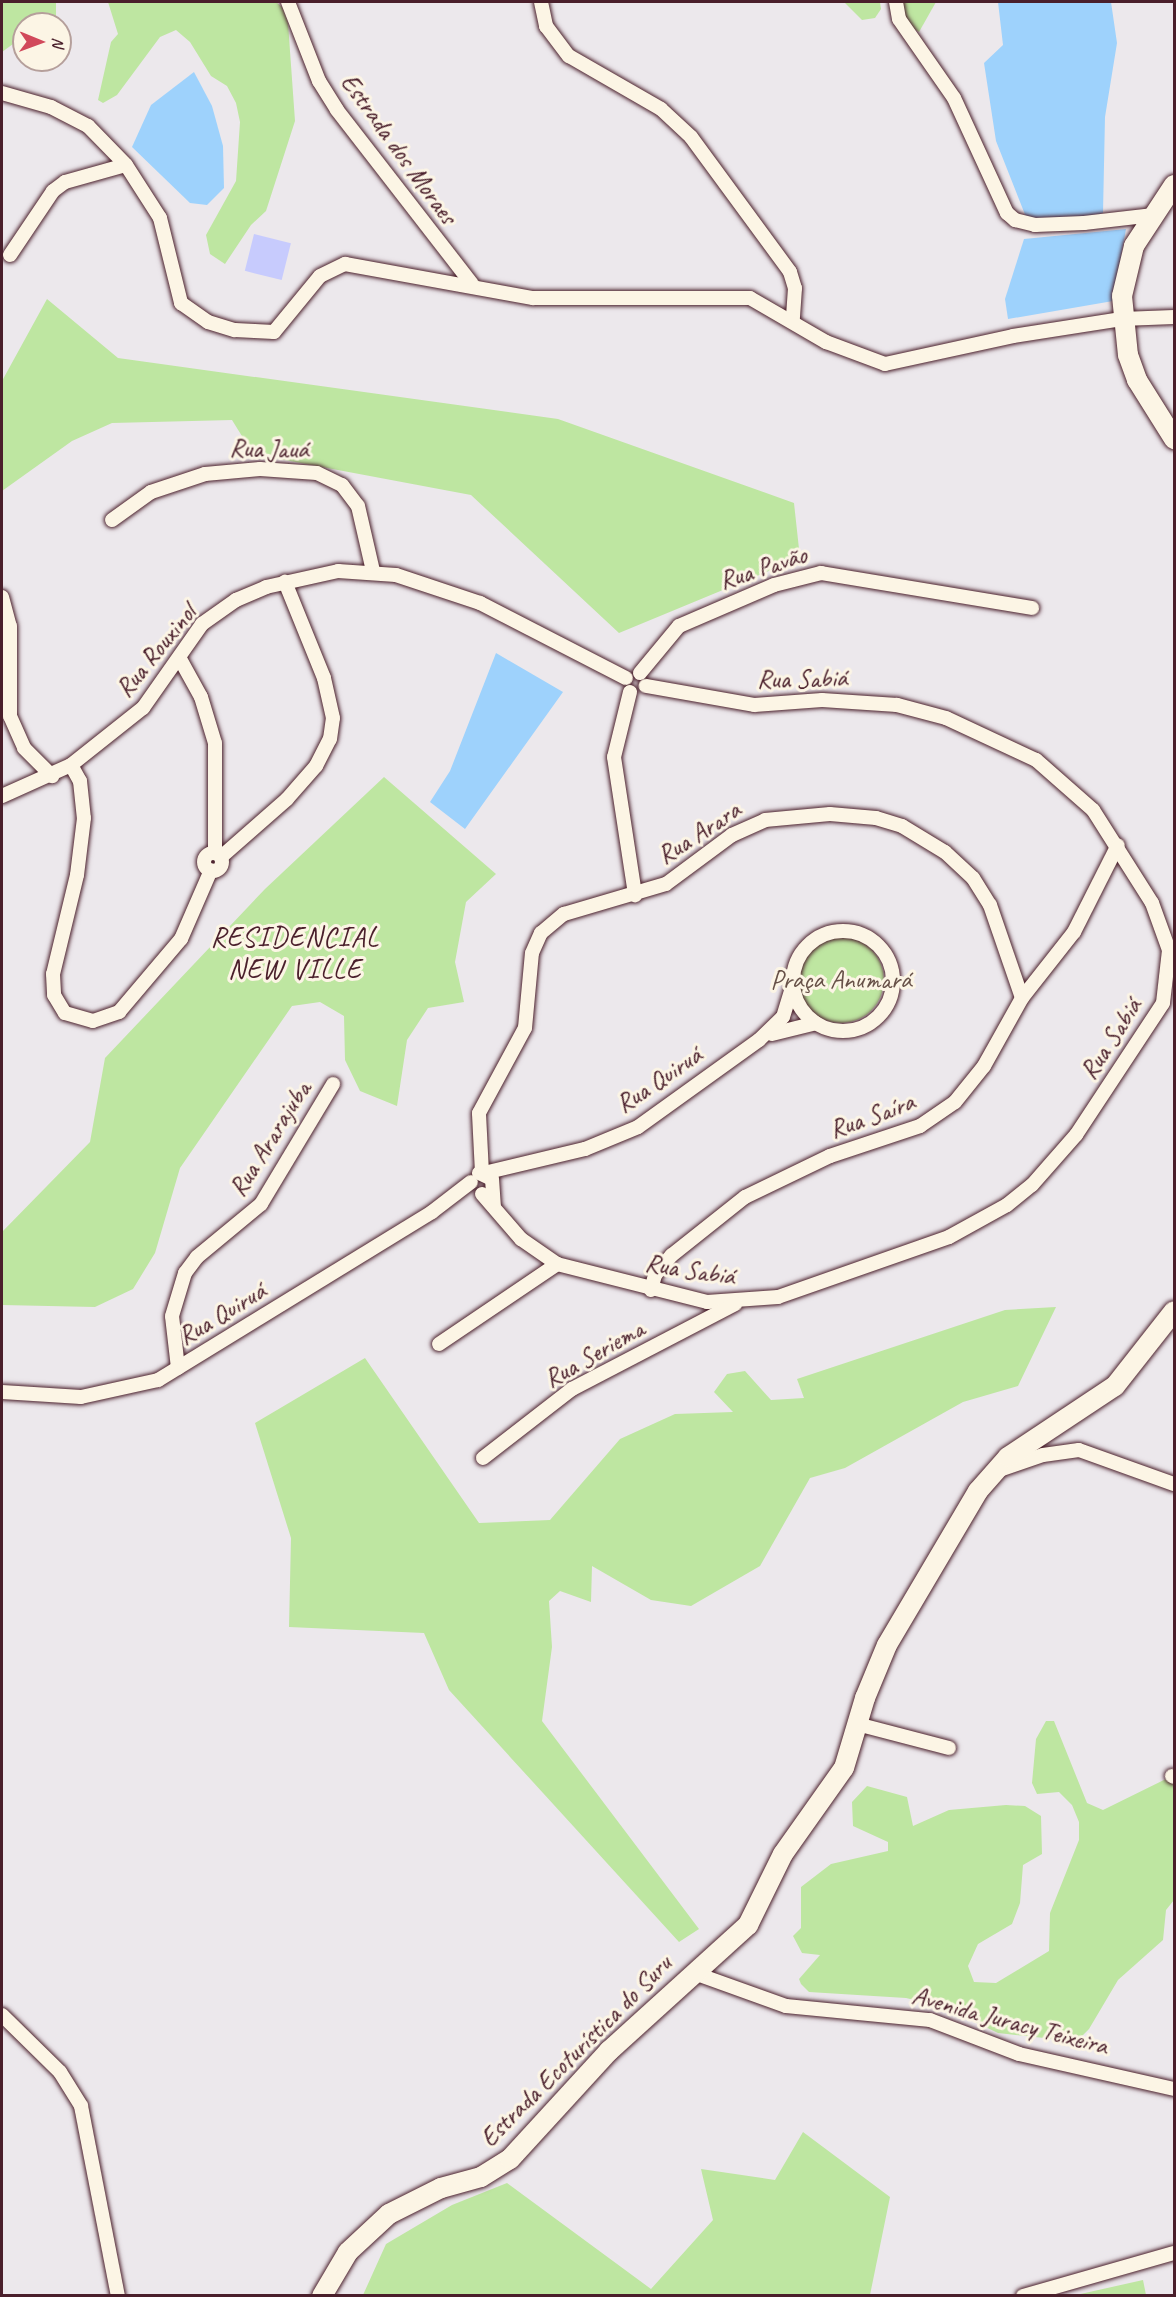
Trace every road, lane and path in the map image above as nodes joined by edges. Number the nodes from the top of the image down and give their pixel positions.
1 (288, 2) edge
2 (541, 2) edge
3 (896, 2) edge
4 (2, 93) edge
5 (126, 165) junction
6 (1174, 185) edge
7 (1154, 215) junction
8 (10, 255) dead end
9 (472, 284) junction
10 (1174, 317) edge
11 (793, 319) junction
12 (1122, 319) junction
13 (1174, 439) edge
14 (112, 520) dead end
15 (373, 571) junction
16 (285, 582) junction
17 (2, 597) edge
18 (1032, 608) dead end
19 (180, 659) junction
20 (167, 677) junction
21 (626, 678) junction
22 (643, 679) junction
23 (192, 680) junction
24 (630, 692) junction
25 (71, 765) junction
26 (52, 776) junction
27 (2, 796) edge
28 (1118, 845) junction
29 (212, 860) junction
30 (635, 895) junction
31 (793, 985) junction
32 (1022, 998) junction
33 (816, 1023) junction
34 (759, 1040) junction
35 (333, 1083) dead end
36 (482, 1183) junction
37 (540, 1255) junction
38 (557, 1264) junction
39 (531, 1280) junction
40 (651, 1290) junction
41 (737, 1304) junction
42 (1174, 1311) edge
43 (439, 1344) dead end
44 (178, 1368) junction
45 (2, 1392) edge
46 (483, 1458) dead end
47 (992, 1473) junction
48 (1174, 1484) edge
49 (857, 1724) junction
50 (949, 1748) dead end
51 (694, 1973) junction
52 (2, 2015) edge
53 (1174, 2089) edge
54 (1174, 2253) edge
55 (118, 2295) edge
56 (322, 2295) edge
57 (1023, 2295) edge

1 - 9 street, Estrada dos Moraes
2 - 11 street
3 - 7 street
4 - 5 street
5 - 8 street
5 - 9 street
6 - 7 main road
7 - 12 main road
9 - 11 street
10 - 12 street
11 - 12 street
12 - 13 main road
14 - 15 street, Rua Jauá
15 - 16 street, Rua Rouxinol
15 - 21 street, Rua Rouxinol
16 - 19 street, Rua Rouxinol
16 - 29 street
17 - 26 street
18 - 22 street, Rua Pavão
19 - 20 street, Rua Rouxinol
19 - 23 street
20 - 23 street
20 - 25 street, Rua Rouxinol
21 - 22 street
21 - 24 street
22 - 24 street
22 - 28 street, Rua Sabiá
23 - 29 street
24 - 30 street
25 - 26 street, Rua Rouxinol
25 - 29 street
26 - 27 street, Rua Rouxinol
28 - 32 street, Rua Saíra
28 - 41 street, Rua Sabiá
30 - 32 street, Rua Arara
30 - 36 street, Rua Arara
31 - 33 street
31 - 33 street
31 - 34 street
32 - 40 street, Rua Saíra
33 - 34 street
34 - 36 street, Rua Quiruá
35 - 44 street, Rua Ararajuba
36 - 37 street, Rua Sabiá
36 - 44 street, Rua Quiruá
37 - 38 street, Rua Sabiá
37 - 39 street
38 - 39 street
38 - 40 street, Rua Sabiá
39 - 43 street
40 - 41 street, Rua Sabiá
41 - 46 street, Rua Seriema
42 - 47 main road, Estrada Ecoturística do Suru
44 - 45 street, Rua Quiruá
47 - 48 street
47 - 49 main road, Estrada Ecoturística do Suru
49 - 50 street
49 - 51 main road, Estrada Ecoturística do Suru
51 - 53 street, Avenida Juracy Teixeira
51 - 56 main road, Estrada Ecoturística do Suru
52 - 55 street
54 - 57 street

